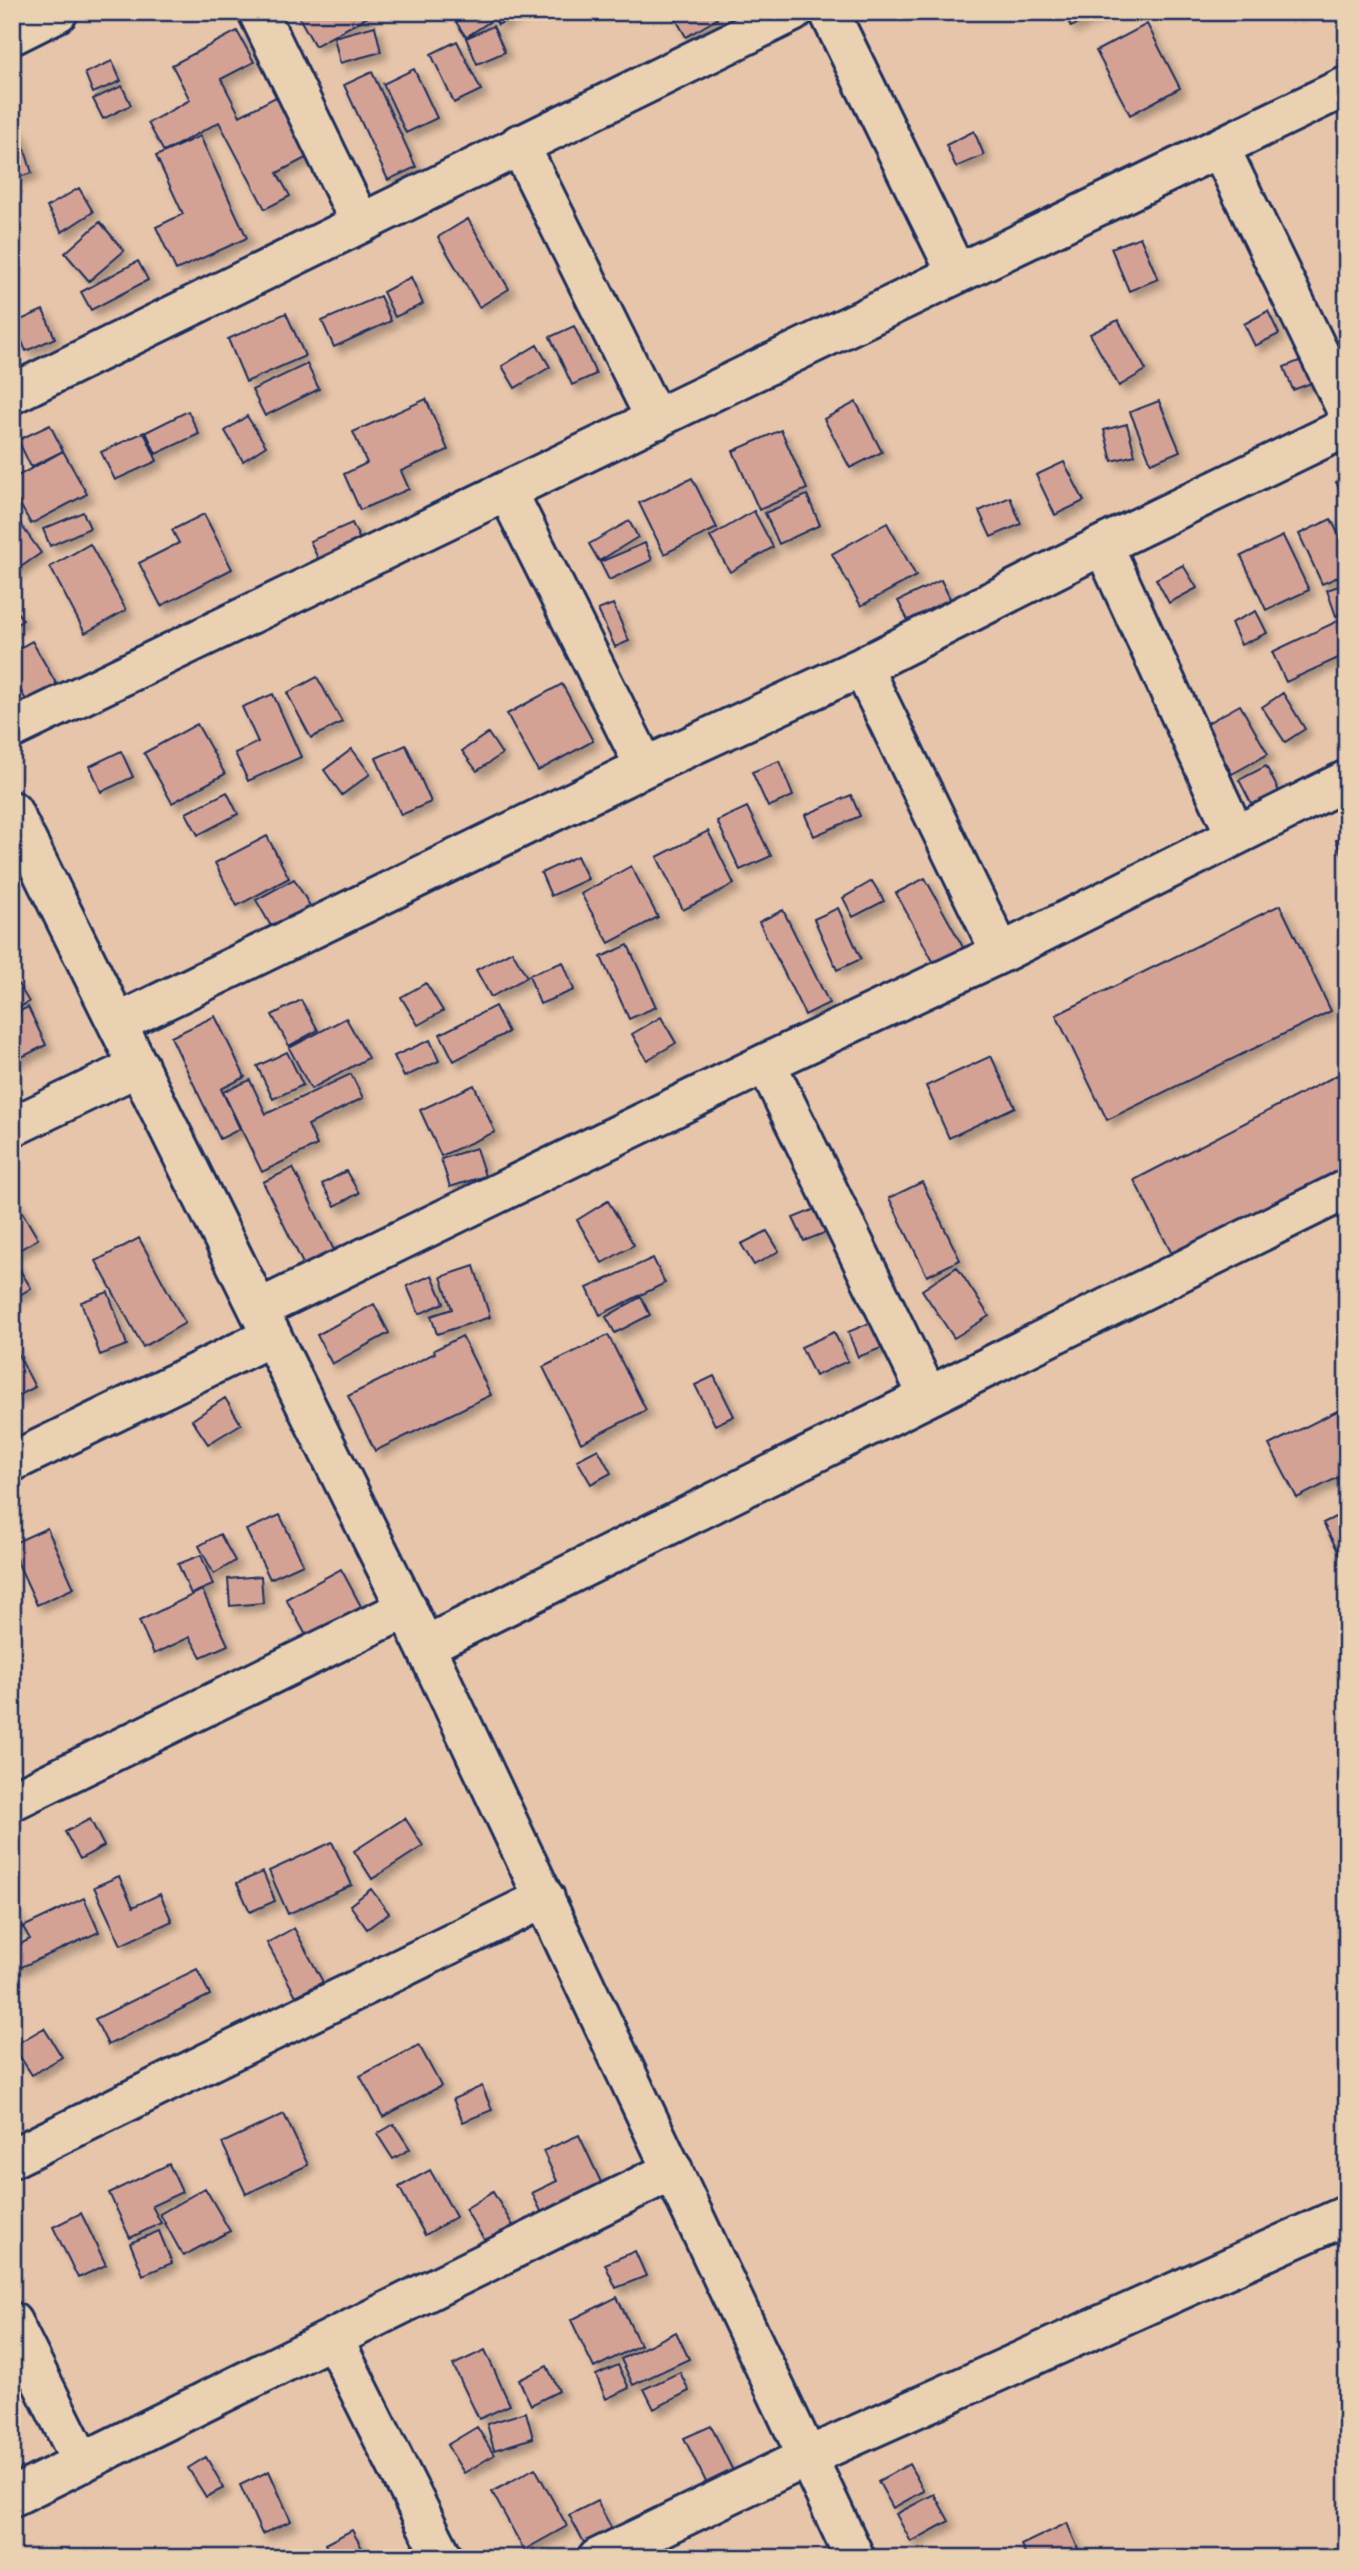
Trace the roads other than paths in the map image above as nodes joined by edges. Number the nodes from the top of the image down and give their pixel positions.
1 (58, 12) edge
2 (258, 12) edge
3 (793, 12) edge
4 (829, 12) edge
5 (12, 35) edge
6 (1347, 86) edge
7 (519, 144) junction
8 (1220, 148) junction
9 (360, 222) junction
10 (957, 274) junction
11 (12, 394) edge
12 (1347, 411) edge
13 (656, 420) junction
14 (1347, 427) edge
15 (507, 491) junction
16 (1103, 545) junction
17 (862, 667) junction
18 (12, 729) edge
19 (645, 767) junction
20 (1347, 780) edge
21 (12, 811) edge
22 (1235, 834) junction
23 (1001, 953) junction
24 (118, 1023) junction
25 (766, 1063) junction
26 (139, 1066) junction
27 (12, 1127) edge
28 (1347, 1189) edge
29 (265, 1322) junction
30 (928, 1396) junction
31 (12, 1462) edge
32 (407, 1608) junction
33 (425, 1646) junction
34 (12, 1801) edge
35 (545, 1898) junction
36 (12, 2158) edge
37 (673, 2170) junction
38 (1347, 2215) edge
39 (12, 2322) edge
40 (333, 2339) junction
41 (807, 2457) junction
42 (82, 2463) junction
43 (12, 2497) edge
44 (443, 2558) edge
45 (598, 2558) edge
46 (855, 2558) edge

1 - 5 street
2 - 9 street
3 - 7 street
4 - 10 street
6 - 8 street
7 - 9 street
7 - 13 street
8 - 10 street
8 - 12 street
9 - 11 street
10 - 13 street
13 - 15 street
14 - 16 street
15 - 18 street
15 - 19 street
16 - 17 street
16 - 22 street
17 - 19 street
17 - 23 street
19 - 24 street
20 - 22 street
21 - 24 street
22 - 23 street
23 - 25 street
24 - 26 street
25 - 29 street
25 - 30 street
26 - 27 street
26 - 29 street
28 - 30 street
29 - 31 street
29 - 32 street
30 - 33 street
32 - 33 street
32 - 34 street
33 - 35 street
35 - 36 street
35 - 37 street
37 - 40 street
37 - 41 street
38 - 41 street
39 - 42 street
40 - 42 street
40 - 44 street
41 - 45 street
41 - 46 street
42 - 43 street

